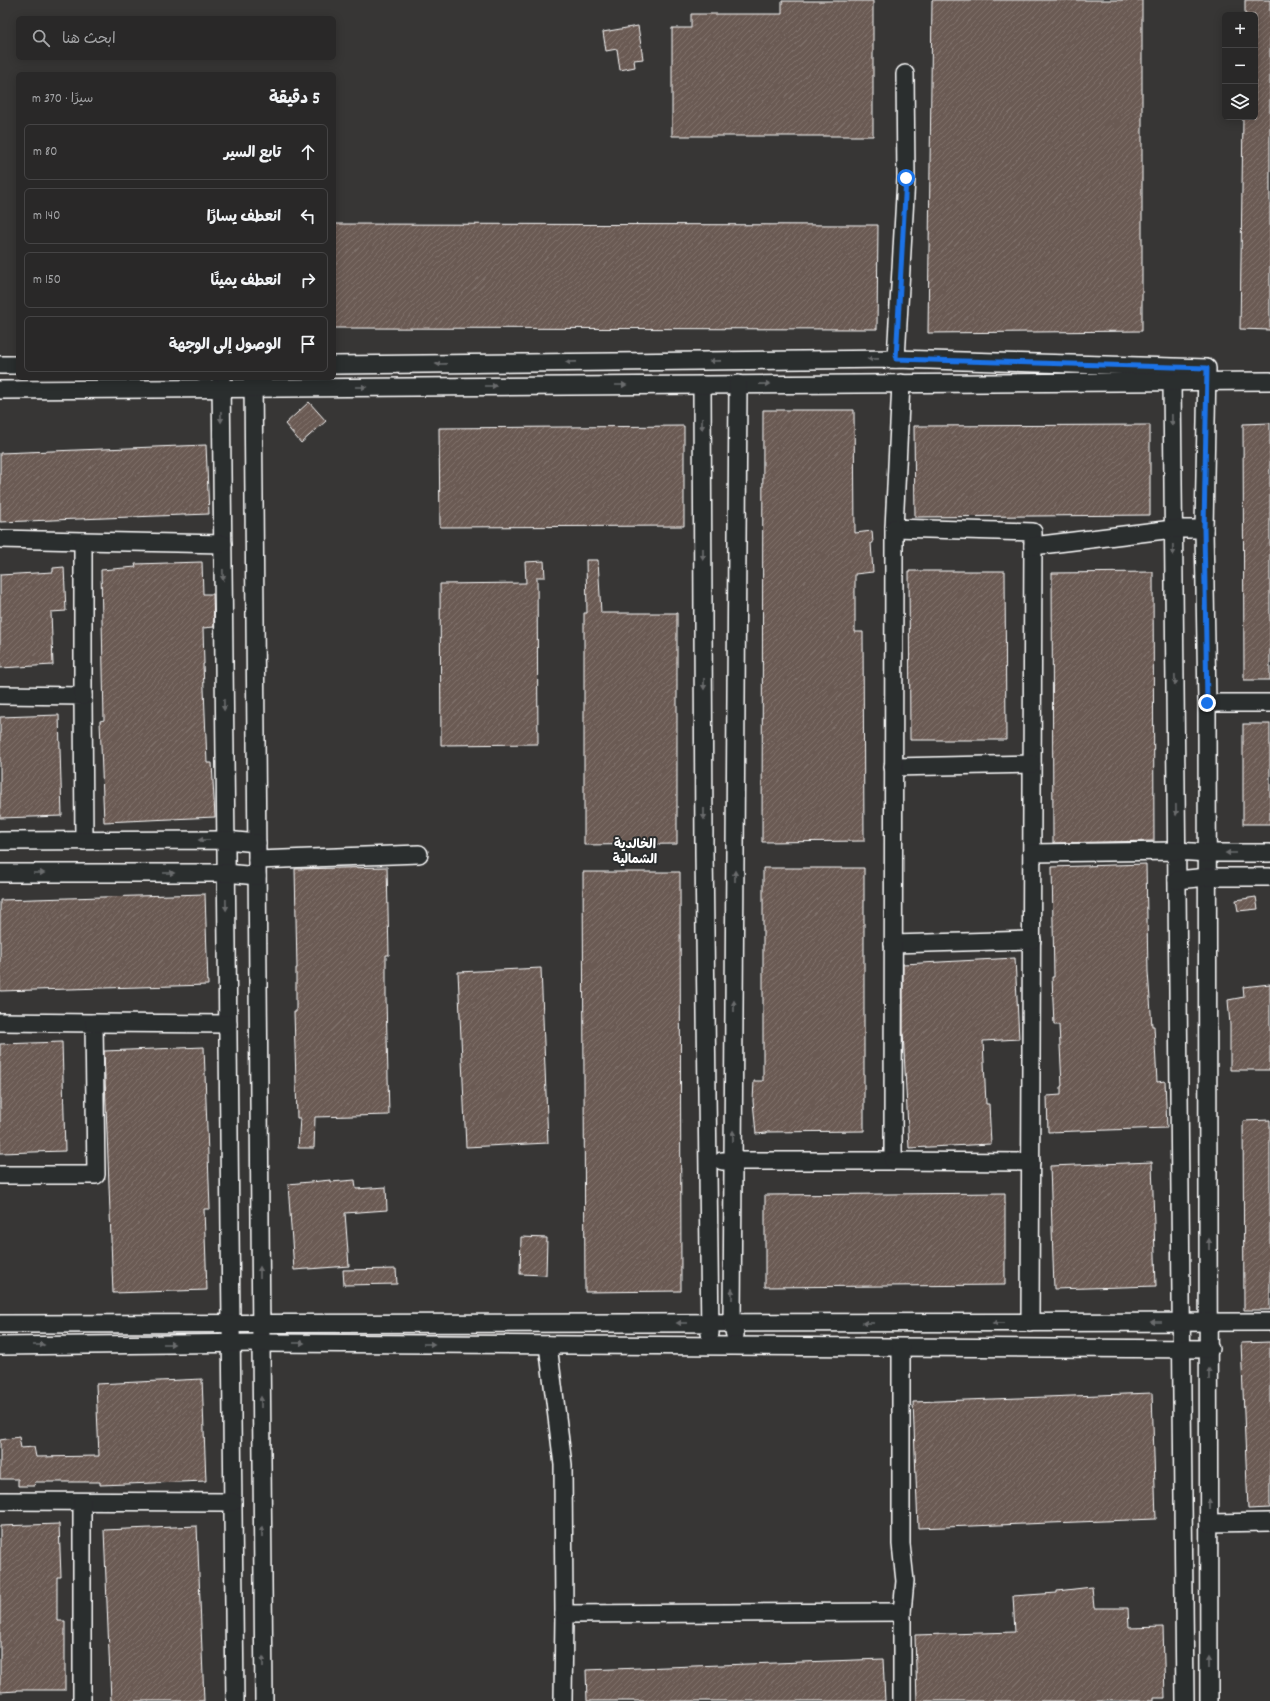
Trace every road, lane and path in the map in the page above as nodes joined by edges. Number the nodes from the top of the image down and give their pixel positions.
1 (905, 74) dead end
2 (896, 359) junction
3 (0, 365) edge
4 (16, 365) edge
5 (336, 365) edge
6 (1172, 381) junction
7 (1207, 381) junction
8 (1270, 381) edge
9 (221, 383) edge
10 (253, 383) edge
11 (901, 383) junction
12 (702, 384) junction
13 (738, 384) junction
14 (0, 390) edge
15 (894, 528) junction
16 (1173, 529) junction
17 (1204, 529) junction
18 (0, 539) edge
19 (83, 541) junction
20 (223, 544) junction
21 (1033, 546) junction
22 (0, 695) edge
23 (83, 696) junction
24 (1207, 703) junction
25 (1270, 703) edge
26 (1032, 764) junction
27 (893, 767) junction
28 (226, 840) junction
29 (0, 841) edge
30 (84, 841) junction
31 (1176, 850) junction
32 (1032, 853) junction
33 (1208, 853) junction
34 (1270, 853) edge
35 (419, 854) dead end
36 (257, 860) junction
37 (0, 873) edge
38 (226, 873) junction
39 (1208, 877) junction
40 (1270, 877) edge
41 (1177, 880) junction
42 (1032, 940) junction
43 (893, 944) junction
44 (0, 1022) edge
45 (94, 1023) junction
46 (228, 1024) junction
47 (709, 1161) junction
48 (733, 1161) junction
49 (893, 1161) junction
50 (1031, 1162) junction
51 (0, 1175) edge
52 (1181, 1322) junction
53 (1270, 1322) edge
54 (710, 1323) junction
55 (732, 1323) junction
56 (1030, 1323) junction
57 (1209, 1323) junction
58 (0, 1324) edge
59 (231, 1324) junction
60 (261, 1324) junction
61 (261, 1343) junction
62 (231, 1344) junction
63 (548, 1345) junction
64 (0, 1346) edge
65 (710, 1346) junction
66 (739, 1346) junction
67 (901, 1348) junction
68 (1181, 1349) junction
69 (1210, 1349) junction
70 (0, 1501) edge
71 (82, 1502) junction
72 (233, 1502) junction
73 (1270, 1522) edge
74 (1209, 1523) junction
75 (902, 1612) junction
76 (564, 1614) junction
77 (82, 1701) edge
78 (235, 1701) edge
79 (264, 1701) edge
80 (563, 1701) edge
81 (902, 1701) edge
82 (1185, 1701) edge
83 (1209, 1701) edge

1 - 2 street
2 -> 5 street
2 - 7 street
3 - 4 street
6 - 7 street
6 - 11 street
6 -> 16 street
7 - 8 street
7 - 17 street
9 - 10 street
9 - 14 street
9 -> 20 street
10 -> 12 street
10 - 36 street
13 -> 11 street
11 - 15 street
12 - 13 street
12 -> 47 street
48 -> 13 street
15 - 21 street
15 - 27 street
16 - 17 street
16 - 21 street
16 -> 31 street
17 - 24 street
18 - 19 street
19 - 20 street
19 - 23 street
20 -> 28 street
21 - 26 street
22 - 23 street
23 - 30 street
24 - 25 street
24 - 33 street
26 - 27 street
26 - 32 street
27 - 43 street
28 -> 30 street
28 - 36 street
28 - 38 street
29 - 30 street
31 - 32 street
31 - 33 street
31 - 41 street
32 - 42 street
34 -> 33 street
33 - 39 street
35 - 36 street
36 - 38 street
60 -> 36 street
37 -> 38 street
38 -> 46 street
39 - 40 street
39 - 41 street
57 -> 39 street
41 - 52 street
42 - 43 street
42 - 50 street
43 - 49 street
44 - 45 street
45 - 46 street
45 - 51 street
46 - 59 street
47 - 48 street
47 - 54 street
48 - 49 street
55 -> 48 street
49 - 50 street
50 - 56 street
52 -> 56 street
52 - 57 street
52 - 68 street
53 - 57 street
54 - 55 street
54 -> 60 street
54 - 65 street
56 -> 55 street
55 - 66 street
57 - 69 street
58 - 59 street
59 - 60 street
59 - 62 street
60 - 61 street
61 - 62 street
61 -> 63 street
79 -> 61 street
64 -> 62 street
62 - 72 street
63 - 65 street
63 - 76 street
65 - 66 street
66 - 67 street
67 - 68 street
67 - 75 street
68 - 69 street
68 - 82 street
74 -> 69 street
70 - 71 street
71 - 72 street
71 - 77 street
72 - 78 street
73 - 74 street
83 -> 74 street
75 - 76 street
75 - 81 street
76 - 80 street

